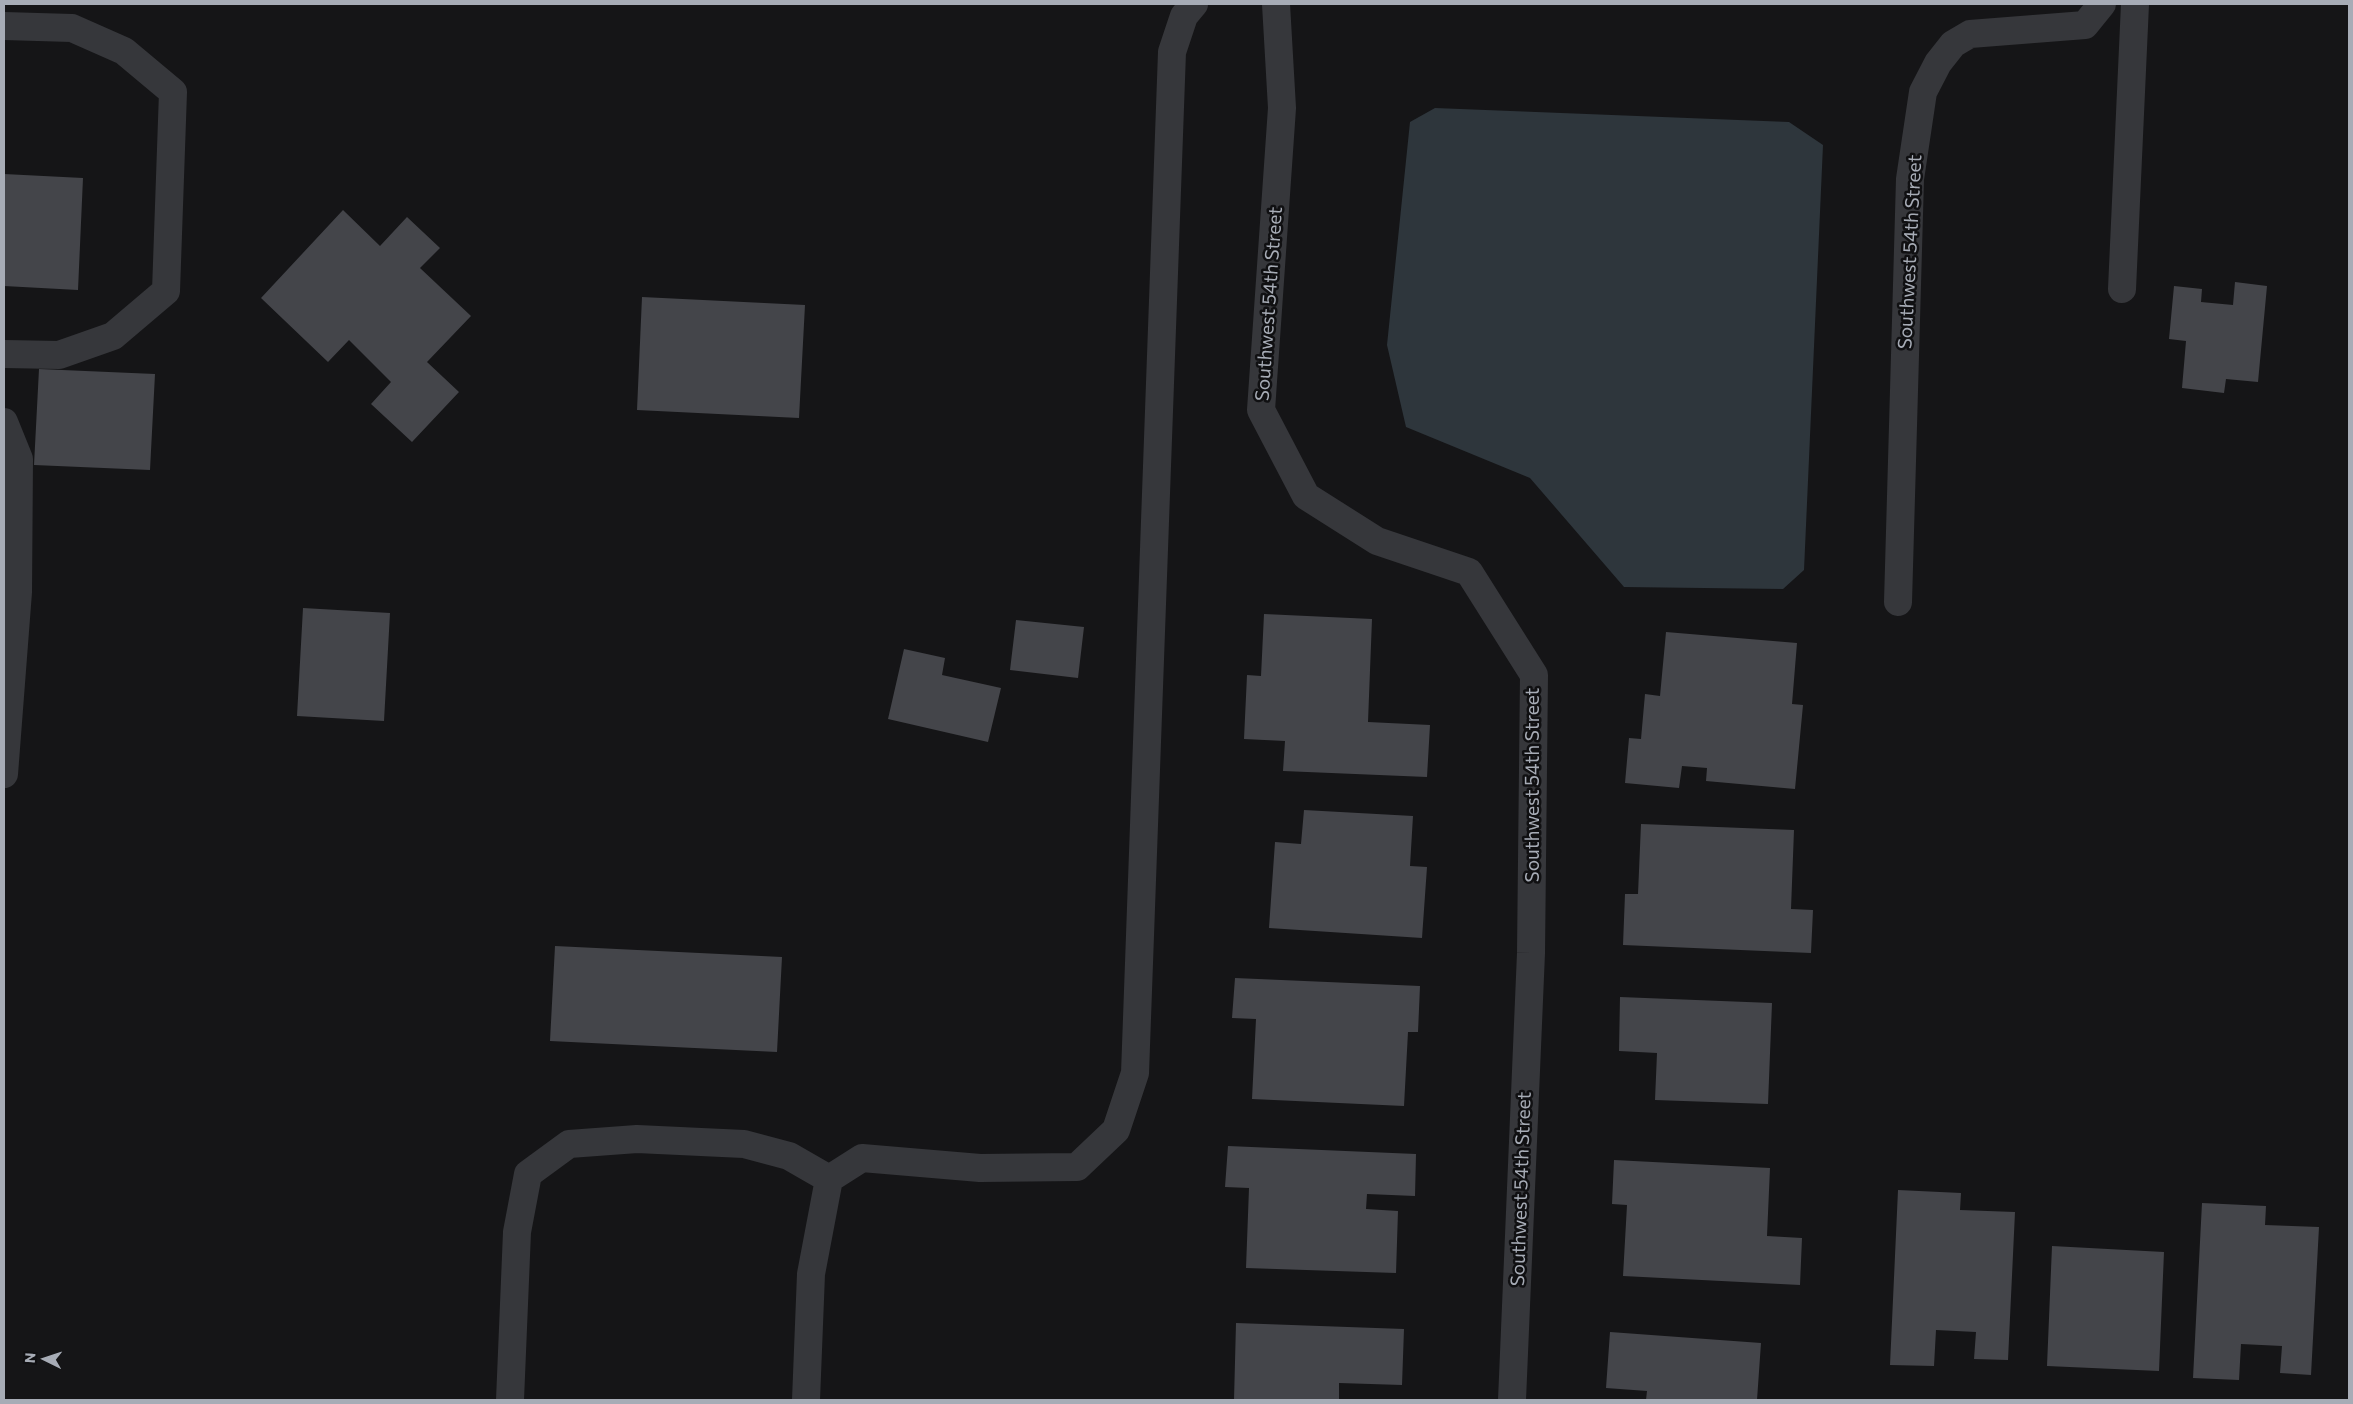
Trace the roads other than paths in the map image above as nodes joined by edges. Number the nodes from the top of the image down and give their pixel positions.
1 (1194, 4) edge
2 (1276, 4) edge
3 (2102, 4) edge
4 (2134, 4) edge
5 (4, 26) edge
6 (2122, 289) dead end
7 (4, 354) edge
8 (4, 422) edge
9 (1898, 602) dead end
10 (4, 774) edge
11 (829, 1179) junction
12 (510, 1400) edge
13 (806, 1400) edge
14 (1512, 1400) edge

1 - 11 street
2 - 14 street, Southwest 54th Street
3 - 9 street, Southwest 54th Street
4 - 6 street
5 - 7 street
8 - 10 street
11 - 12 street
11 - 13 street

